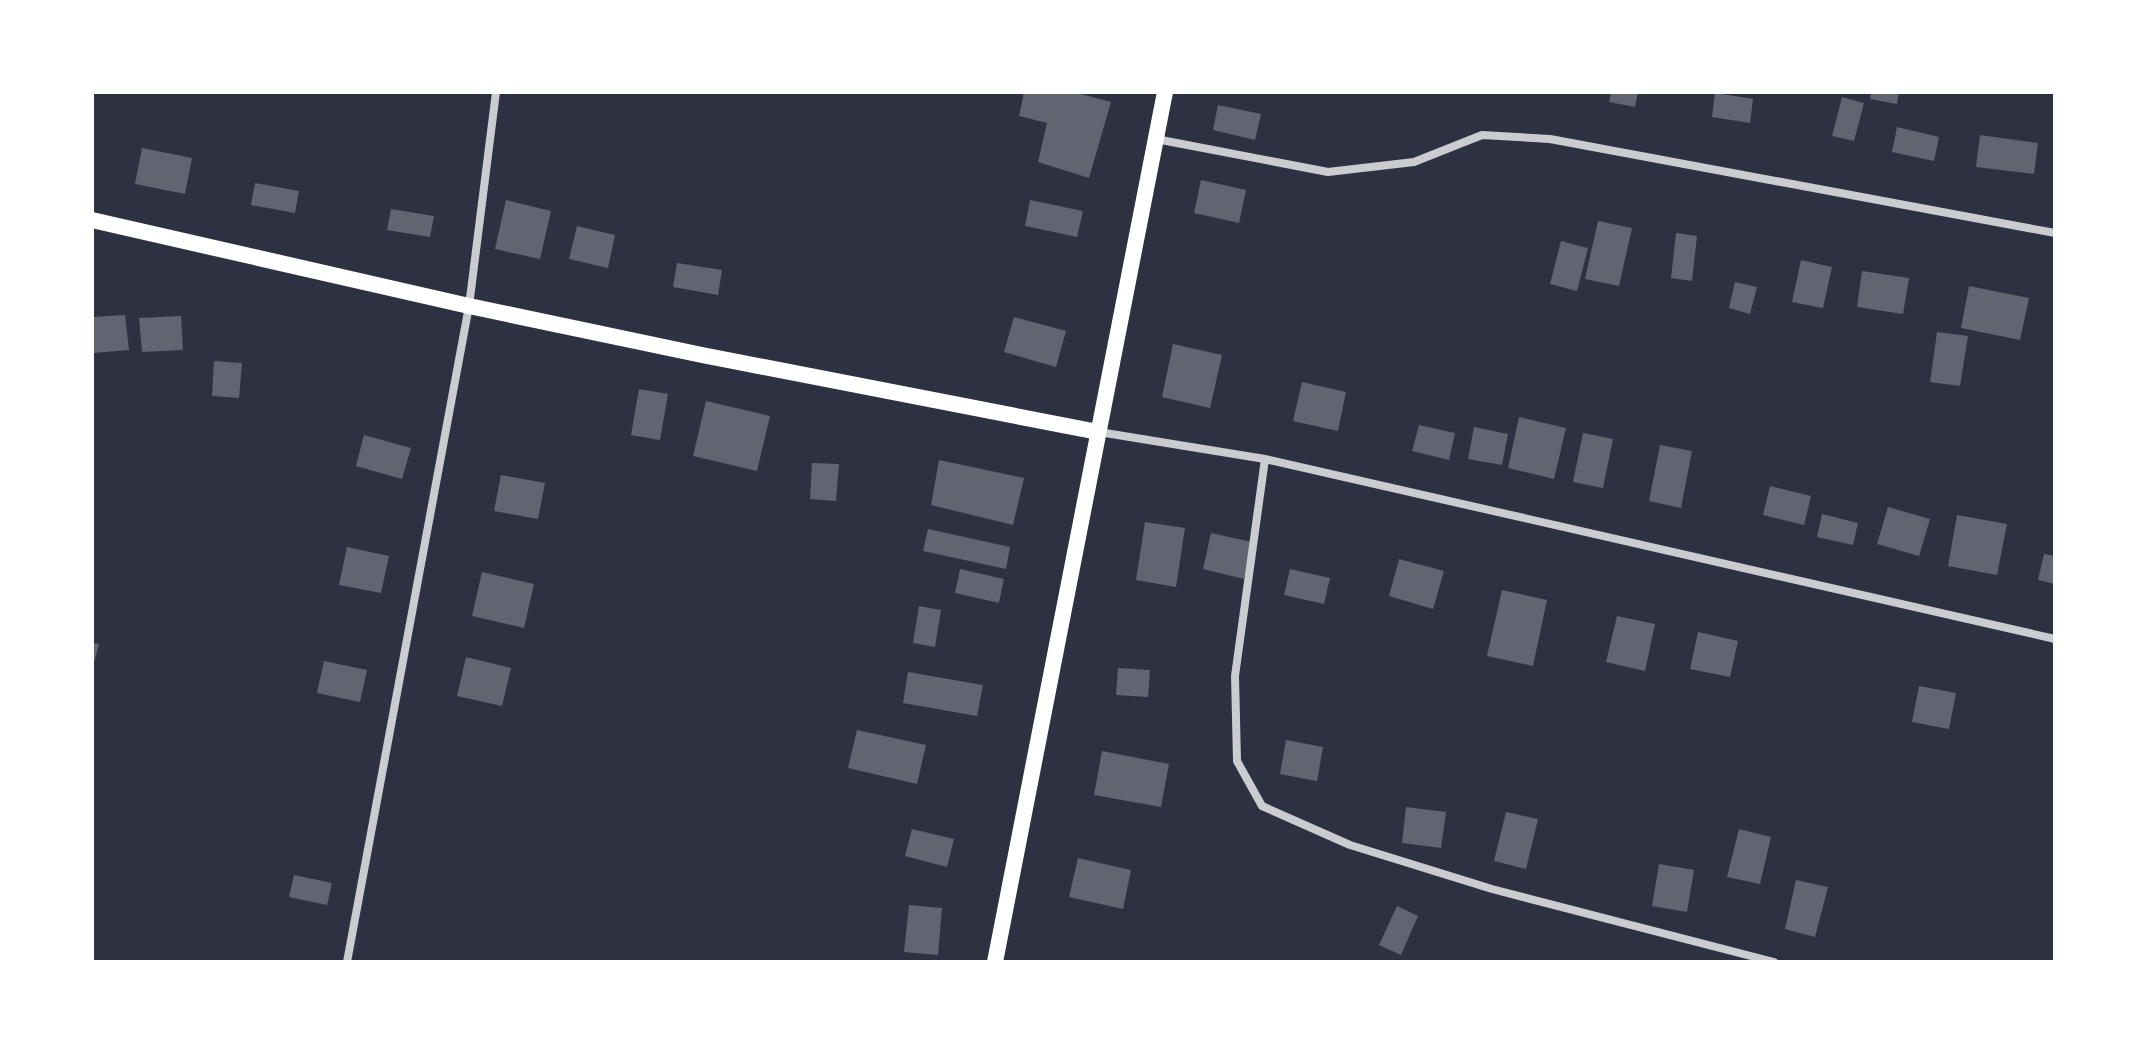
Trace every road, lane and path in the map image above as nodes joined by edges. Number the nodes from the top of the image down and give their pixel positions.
1 (496, 92) edge
2 (1165, 92) edge
3 (1155, 139) junction
4 (92, 220) edge
5 (2055, 233) edge
6 (469, 306) junction
7 (1098, 432) junction
8 (1265, 459) junction
9 (2055, 639) edge
10 (347, 962) edge
11 (995, 962) edge
12 (1774, 962) edge

1 - 6 street
2 - 3 main road
3 - 5 street
3 - 7 main road
4 - 6 main road
6 - 7 main road
6 - 10 street
7 - 8 street
7 - 11 main road
8 - 9 street
8 - 12 street

